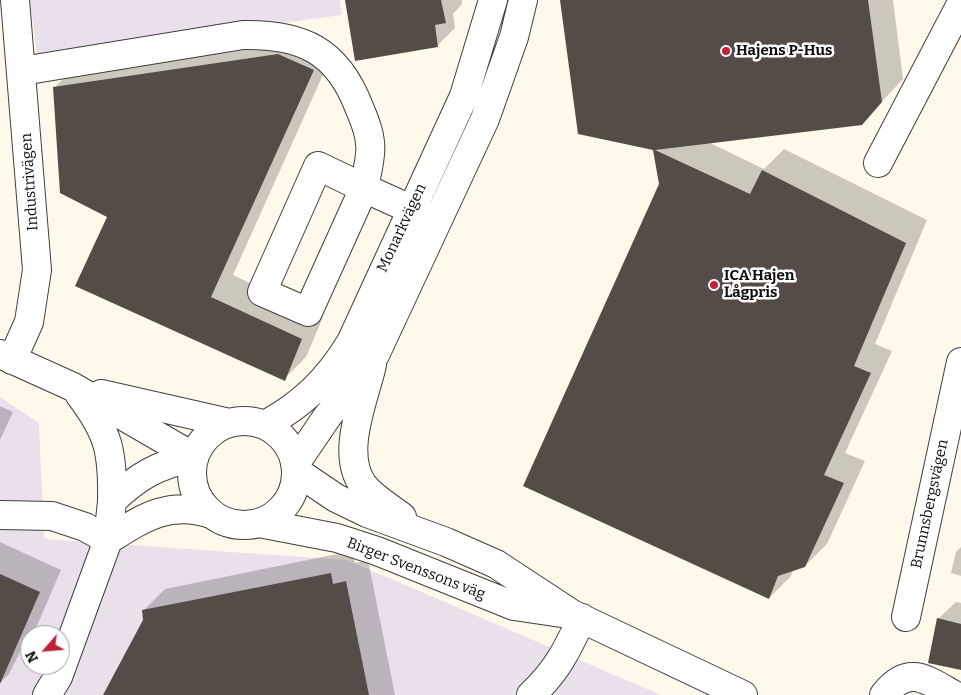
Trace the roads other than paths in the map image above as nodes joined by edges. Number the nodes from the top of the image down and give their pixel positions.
1 (15, 0) edge
2 (493, 0) edge
3 (523, 0) edge
4 (961, 4) edge
5 (22, 71) junction
6 (878, 163) dead end
7 (364, 188) junction
8 (410, 210) junction
9 (437, 222) junction
10 (375, 355) junction
11 (6, 357) edge
12 (961, 362) edge
13 (73, 387) junction
14 (228, 423) junction
15 (265, 425) junction
16 (194, 457) junction
17 (296, 467) junction
18 (112, 501) junction
19 (211, 514) junction
20 (0, 515) edge
21 (259, 523) junction
22 (426, 534) junction
23 (108, 540) junction
24 (577, 616) junction
25 (906, 617) dead end
26 (47, 695) edge
27 (531, 695) edge
28 (744, 695) edge
29 (884, 695) edge
30 (954, 695) edge

1 - 5 street, Industrivägen
2 - 8 street, Monarkvägen
3 - 9 street, Monarkvägen
4 - 6 street
5 - 7 street
5 - 11 street, Industrivägen
7 - 7 street
7 - 8 street
8 - 9 street
8 - 15 street, Monarkvägen
9 - 10 street, Monarkvägen
10 - 17 street, Monarkvägen
10 - 22 street, Monarkvägen
11 - 13 street
12 - 25 street, Brunnsbergsvägen
13 - 14 street
13 - 16 street
13 - 18 street
14 - 15 street
14 - 16 street
15 - 17 street
16 - 18 street
16 - 19 street
17 - 21 street
17 - 22 street, Birger Svenssons väg
18 - 23 street
19 - 21 street, Birger Svenssons väg
19 - 23 street
20 - 23 street
21 - 24 street, Birger Svenssons väg
22 - 24 street, Birger Svenssons väg
23 - 26 street
24 - 27 street
24 - 28 street, Birger Svenssons väg
29 - 30 street

